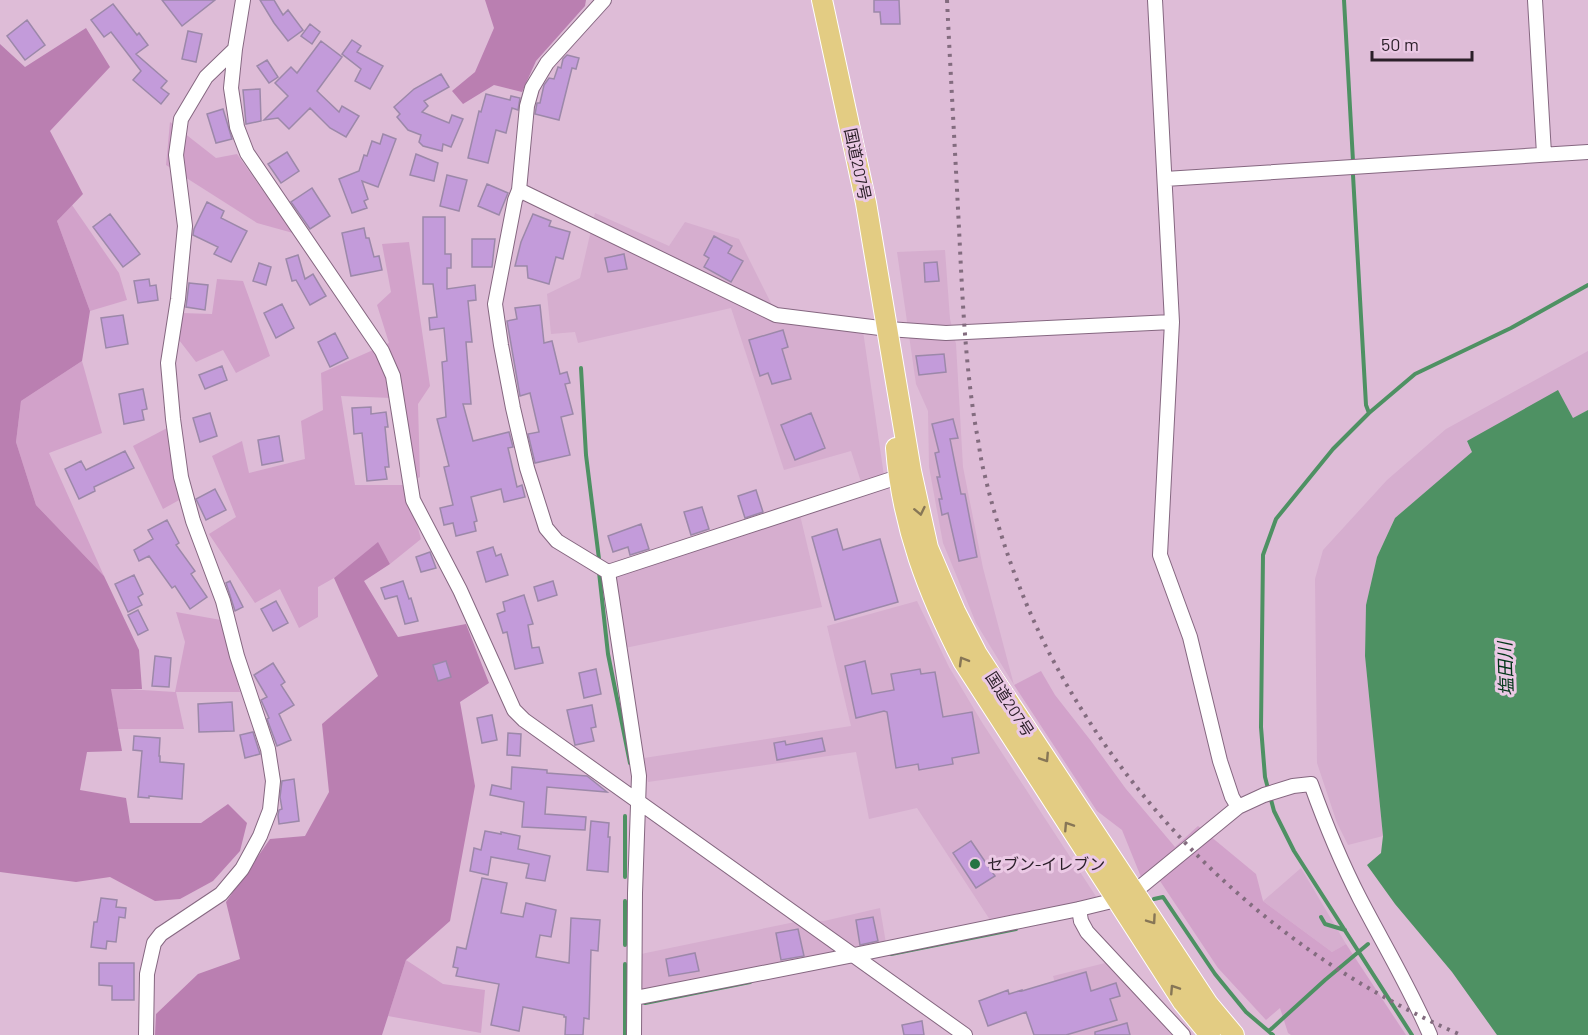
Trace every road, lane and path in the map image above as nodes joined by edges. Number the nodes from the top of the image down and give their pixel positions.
1 (243, 0) edge
2 (604, 0) edge
3 (822, 0) edge
4 (1155, 0) edge
5 (1535, 0) edge
6 (235, 49) junction
7 (1588, 152) edge
8 (1545, 154) junction
9 (1165, 179) junction
10 (519, 190) junction
11 (1172, 322) junction
12 (888, 329) junction
13 (898, 477) junction
14 (608, 572) junction
15 (638, 800) junction
16 (1238, 807) junction
17 (1125, 896) junction
18 (1079, 909) junction
19 (854, 955) junction
20 (634, 998) junction
21 (146, 1035) edge
22 (634, 1035) edge
23 (965, 1035) edge
24 (1183, 1035) edge
25 (1210, 1035) edge
26 (1234, 1035) edge
27 (1430, 1035) edge

1 - 6 street
2 - 10 street
3 - 12 highway, 国道207号
4 - 9 street
5 - 8 street
6 - 15 street
6 - 21 street
7 - 8 street
8 - 9 street
9 - 11 street
10 - 12 street
10 - 14 street
11 - 12 street
11 - 16 street
12 - 13 highway, 国道207号
12 -> 17 highway, 国道207号
13 - 14 street
17 -> 13 highway, 国道207号
14 - 15 street
15 - 19 street
15 - 20 street
16 - 17 street
16 - 27 street
17 - 18 street
25 -> 17 highway, 国道207号
17 -> 26 highway, 国道207号
18 - 19 street
18 - 24 street
19 - 20 street
19 - 23 street
20 - 22 street

